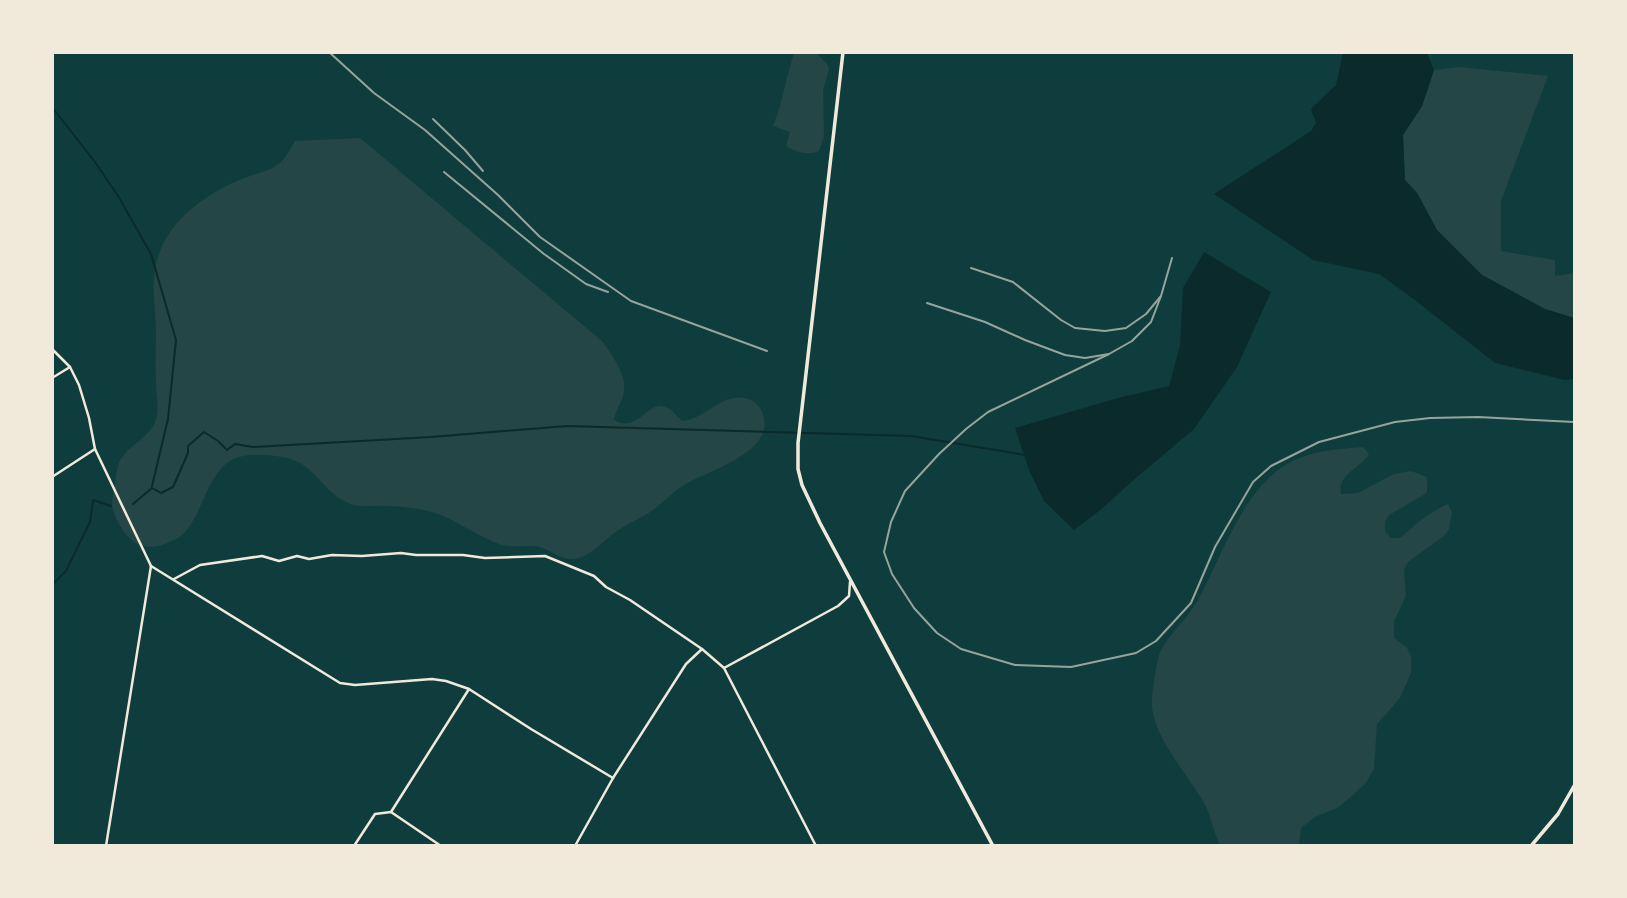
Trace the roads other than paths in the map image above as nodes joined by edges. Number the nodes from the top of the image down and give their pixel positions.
1 (844, 52) edge
2 (52, 349) edge
3 (70, 367) junction
4 (52, 378) edge
5 (95, 449) junction
6 (52, 477) edge
7 (151, 566) junction
8 (174, 579) junction
9 (851, 579) junction
10 (702, 649) junction
11 (724, 668) junction
12 (470, 689) junction
13 (613, 778) junction
14 (1574, 786) edge
15 (391, 812) junction
16 (106, 845) edge
17 (354, 845) edge
18 (441, 845) edge
19 (575, 845) edge
20 (816, 845) edge
21 (993, 845) edge
22 (1531, 845) edge

1 - 9 street
2 - 3 street
3 - 4 street
3 - 5 street
5 - 6 street
5 - 7 street
7 - 8 street
7 - 16 street
8 - 10 street
8 - 12 street
9 - 11 street
9 - 21 street
10 - 11 street
10 - 13 street
11 - 20 street
12 - 13 street
12 - 15 street
13 - 19 street
14 - 22 street
15 - 17 street
15 - 18 street

